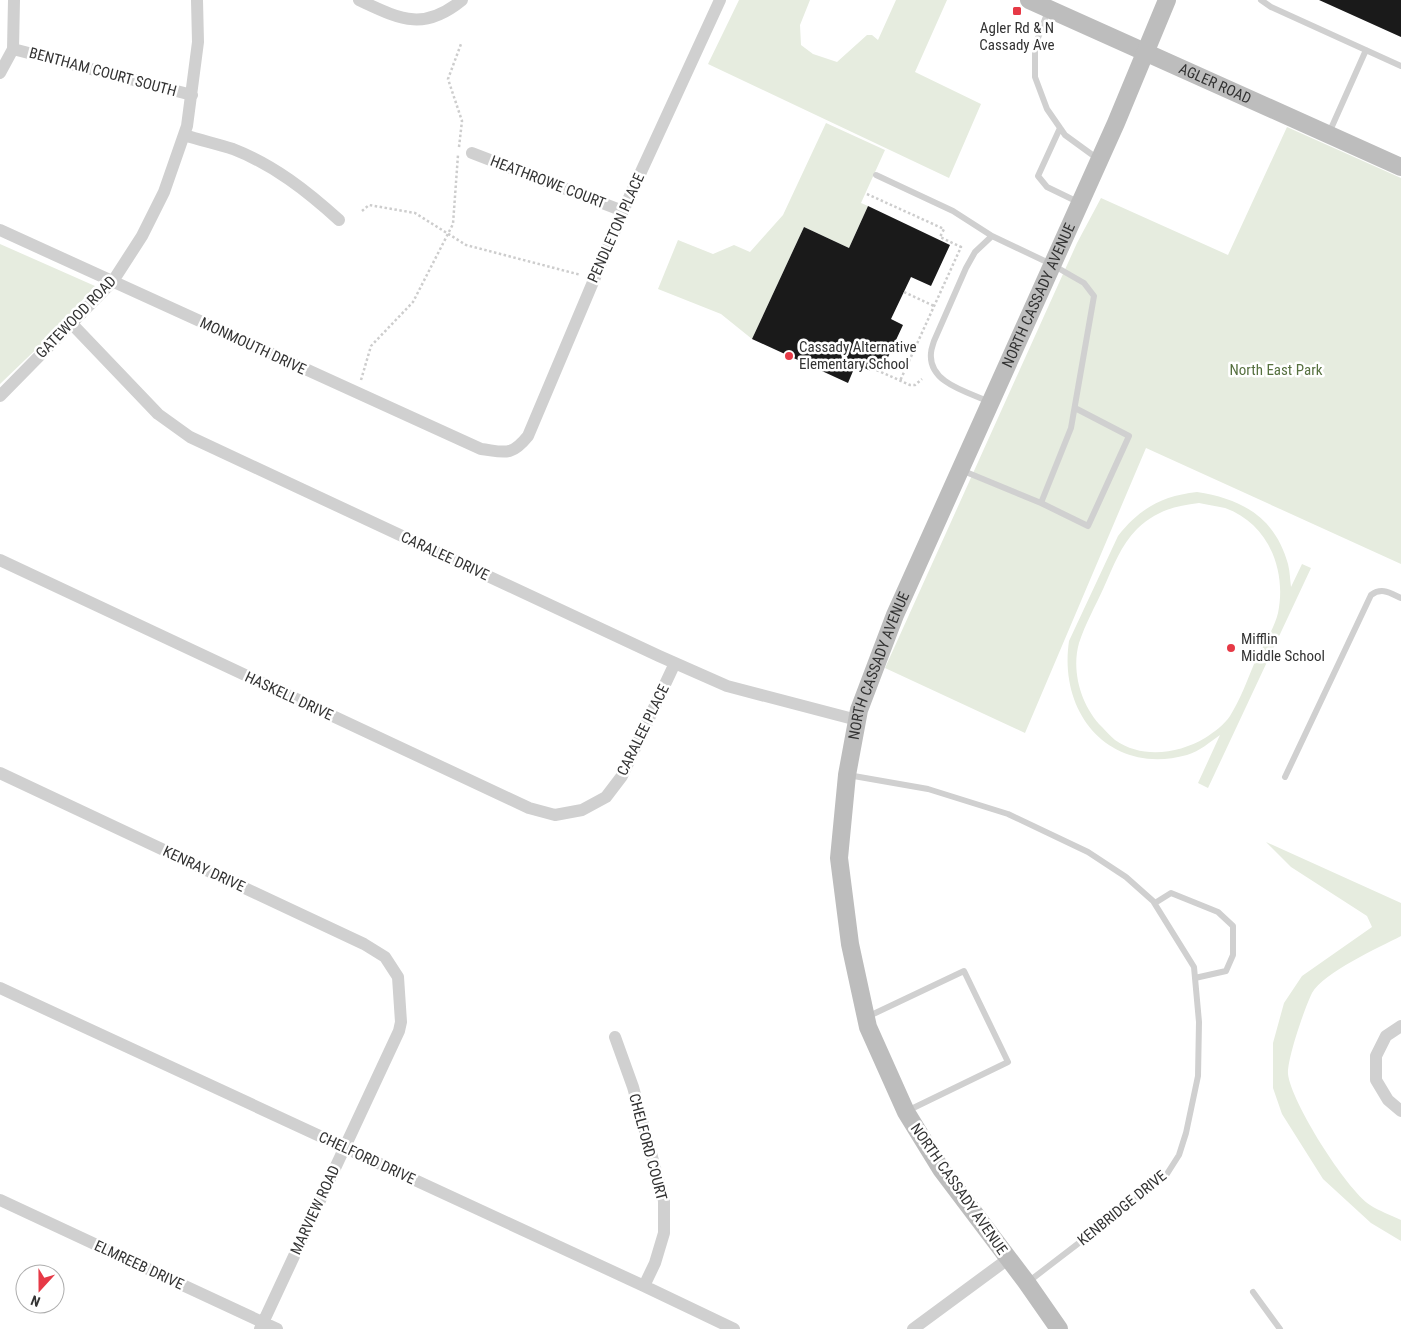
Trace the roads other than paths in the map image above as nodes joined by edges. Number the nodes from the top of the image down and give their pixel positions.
1 (14, 0) edge
2 (197, 0) edge
3 (359, 0) edge
4 (462, 0) edge
5 (720, 0) edge
6 (1029, 0) edge
7 (1167, 0) edge
8 (1261, 0) edge
9 (1049, 9) junction
10 (13, 49) junction
11 (1366, 50) junction
12 (1144, 53) junction
13 (1401, 66) edge
14 (0, 73) edge
15 (192, 96) junction
16 (1060, 128) junction
17 (1328, 134) junction
18 (184, 135) junction
19 (472, 152) dead end
20 (1099, 160) junction
21 (1401, 167) edge
22 (876, 176) dead end
23 (1079, 203) junction
24 (623, 211) junction
25 (339, 220) dead end
26 (0, 230) edge
27 (992, 236) junction
28 (1051, 264) junction
29 (113, 281) junction
30 (71, 323) junction
31 (0, 396) edge
32 (990, 402) junction
33 (1075, 408) junction
34 (509, 452) joint
35 (960, 469) junction
36 (1041, 503) junction
37 (0, 560) edge
38 (1401, 598) edge
39 (675, 663) junction
40 (857, 720) junction
41 (0, 773) edge
42 (847, 775) junction
43 (1285, 777) dead end
44 (582, 810) joint
45 (1155, 904) junction
46 (398, 977) joint
47 (1195, 978) junction
48 (0, 988) edge
49 (866, 1017) junction
50 (1401, 1026) edge
51 (615, 1037) dead end
52 (1401, 1111) edge
53 (906, 1112) junction
54 (344, 1148) junction
55 (0, 1200) edge
56 (1008, 1259) junction
57 (1027, 1283) junction
58 (644, 1286) junction
59 (1253, 1292) dead end
60 (262, 1326) edge
61 (277, 1329) edge
62 (734, 1329) edge
63 (913, 1329) edge
64 (1059, 1329) edge
65 (1280, 1329) edge

1 - 10 street
2 - 15 street, GATEWOOD ROAD
3 - 4 street
5 - 24 street, PENDLETON PLACE
6 - 9 main road, AGLER ROAD
7 - 12 main road, NORTH CASSADY AVENUE
8 - 11 lane
9 - 12 main road, AGLER ROAD
9 - 16 lane
10 - 14 street
10 - 15 street, BENTHAM COURT SOUTH
11 - 13 lane
11 - 17 lane
12 - 17 main road, AGLER ROAD
12 - 20 main road, NORTH CASSADY AVENUE
15 - 18 street, GATEWOOD ROAD
16 - 20 lane
16 - 23 lane
17 - 21 main road, AGLER ROAD
18 - 25 street
18 - 29 street, GATEWOOD ROAD
19 - 24 street, HEATHROWE COURT
20 - 23 main road, NORTH CASSADY AVENUE
22 - 27 lane
23 - 28 main road, NORTH CASSADY AVENUE
24 - 34 street, PENDLETON PLACE
26 - 29 street, MONMOUTH DRIVE
27 - 28 lane
27 - 32 lane
28 - 32 main road, NORTH CASSADY AVENUE
28 - 33 lane
29 - 30 street, GATEWOOD ROAD
29 - 34 street, MONMOUTH DRIVE
30 - 31 street, GATEWOOD ROAD
30 - 39 street, CARALEE DRIVE
32 - 35 main road, NORTH CASSADY AVENUE
33 - 36 lane
33 - 36 lane
35 - 36 lane
35 - 40 main road, NORTH CASSADY AVENUE
37 - 44 street, HASKELL DRIVE
38 - 43 lane
39 - 40 street, CARALEE DRIVE
39 - 44 street, CARALEE PLACE
40 - 42 main road, NORTH CASSADY AVENUE
41 - 46 street, KENRAY DRIVE
42 - 45 lane
42 - 49 main road, NORTH CASSADY AVENUE
45 - 47 lane, KENBRIDGE DRIVE
45 - 47 lane
46 - 54 street, MARVIEW ROAD
47 - 57 lane, KENBRIDGE DRIVE
48 - 54 street, CHELFORD DRIVE
49 - 53 main road, NORTH CASSADY AVENUE
49 - 53 lane
50 - 52 street
51 - 58 street, CHELFORD COURT
53 - 56 main road, NORTH CASSADY AVENUE
54 - 58 street, CHELFORD DRIVE
54 - 60 street, MARVIEW ROAD
55 - 60 street, ELMREEB DRIVE
56 - 57 main road, NORTH CASSADY AVENUE
56 - 63 street
57 - 64 main road, NORTH CASSADY AVENUE
58 - 62 street, CHELFORD DRIVE
59 - 65 lane
60 - 61 street, ELMREEB DRIVE

